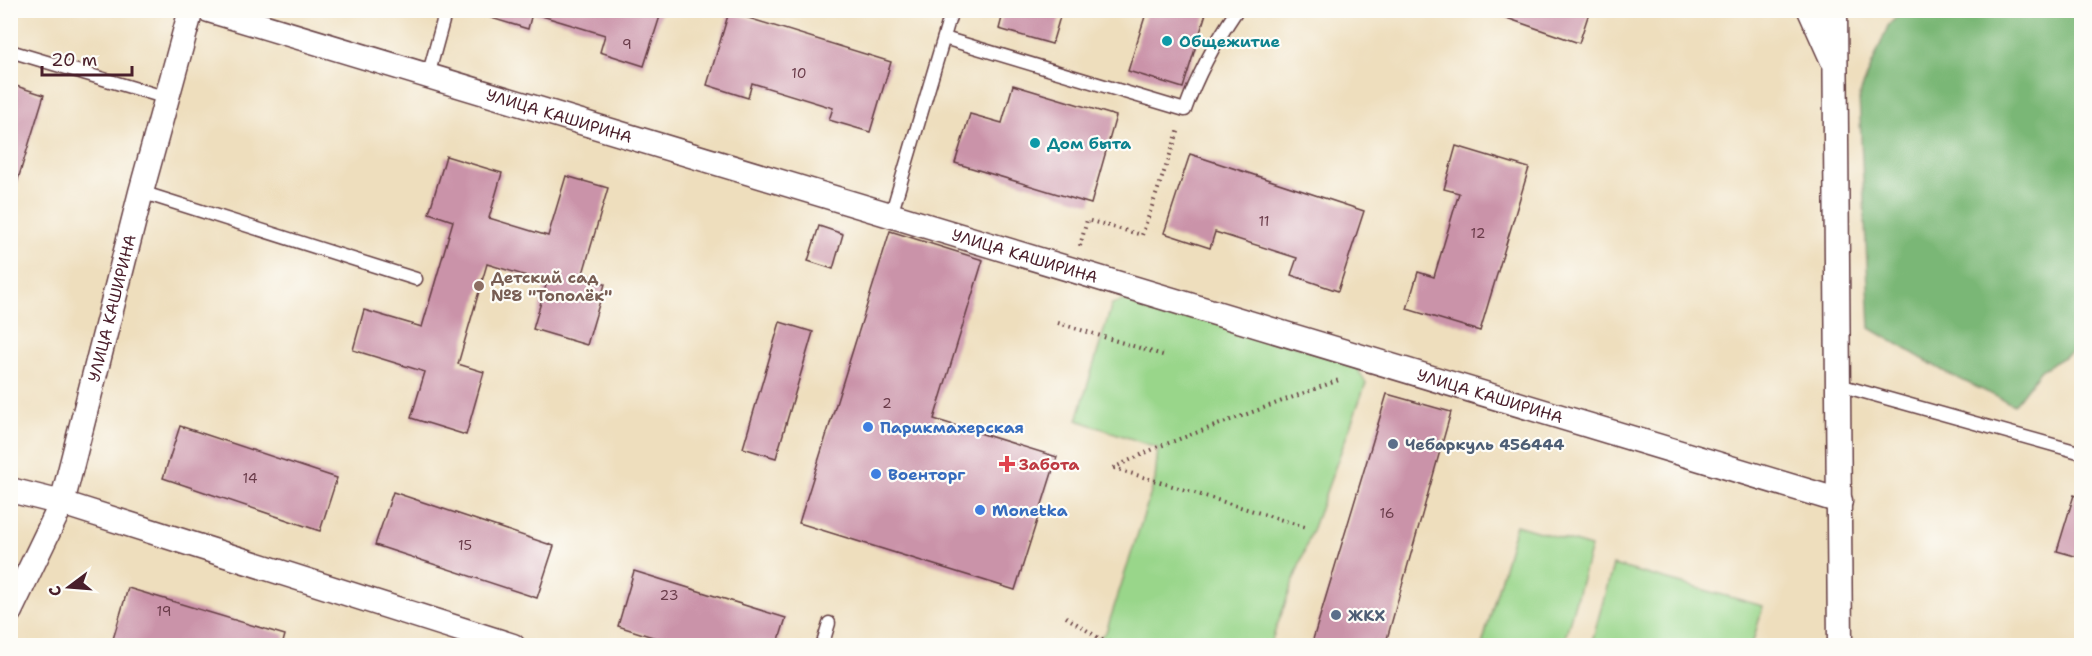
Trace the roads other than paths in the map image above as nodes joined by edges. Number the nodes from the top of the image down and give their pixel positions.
1 (191, 10) edge
2 (209, 10) edge
3 (446, 10) edge
4 (952, 10) edge
5 (1237, 10) edge
6 (1810, 10) edge
7 (1835, 10) edge
8 (944, 38) junction
9 (10, 51) edge
10 (1835, 67) junction
11 (428, 76) junction
12 (167, 98) junction
13 (141, 192) junction
14 (891, 215) junction
15 (416, 279) dead end
16 (1839, 385) junction
17 (2082, 453) edge
18 (10, 489) edge
19 (1840, 501) junction
20 (62, 503) junction
21 (10, 611) edge
22 (829, 623) dead end
23 (513, 645) edge
24 (822, 645) edge
25 (1840, 645) edge

1 - 12 street, УЛИЦА КАШИРИНА
2 - 11 street, УЛИЦА КАШИРИНА
3 - 11 lane
4 - 8 lane
5 - 8 lane
6 - 10 street
7 - 10 street
8 - 14 lane
9 - 12 lane
10 - 16 street
11 - 14 street, УЛИЦА КАШИРИНА
12 - 13 street, УЛИЦА КАШИРИНА
13 - 15 lane
13 - 20 street, УЛИЦА КАШИРИНА
14 - 19 street, УЛИЦА КАШИРИНА
16 - 17 lane
16 - 19 street
18 - 20 street
19 - 25 street
20 - 21 street, УЛИЦА КАШИРИНА
20 - 23 street
22 - 24 lane

